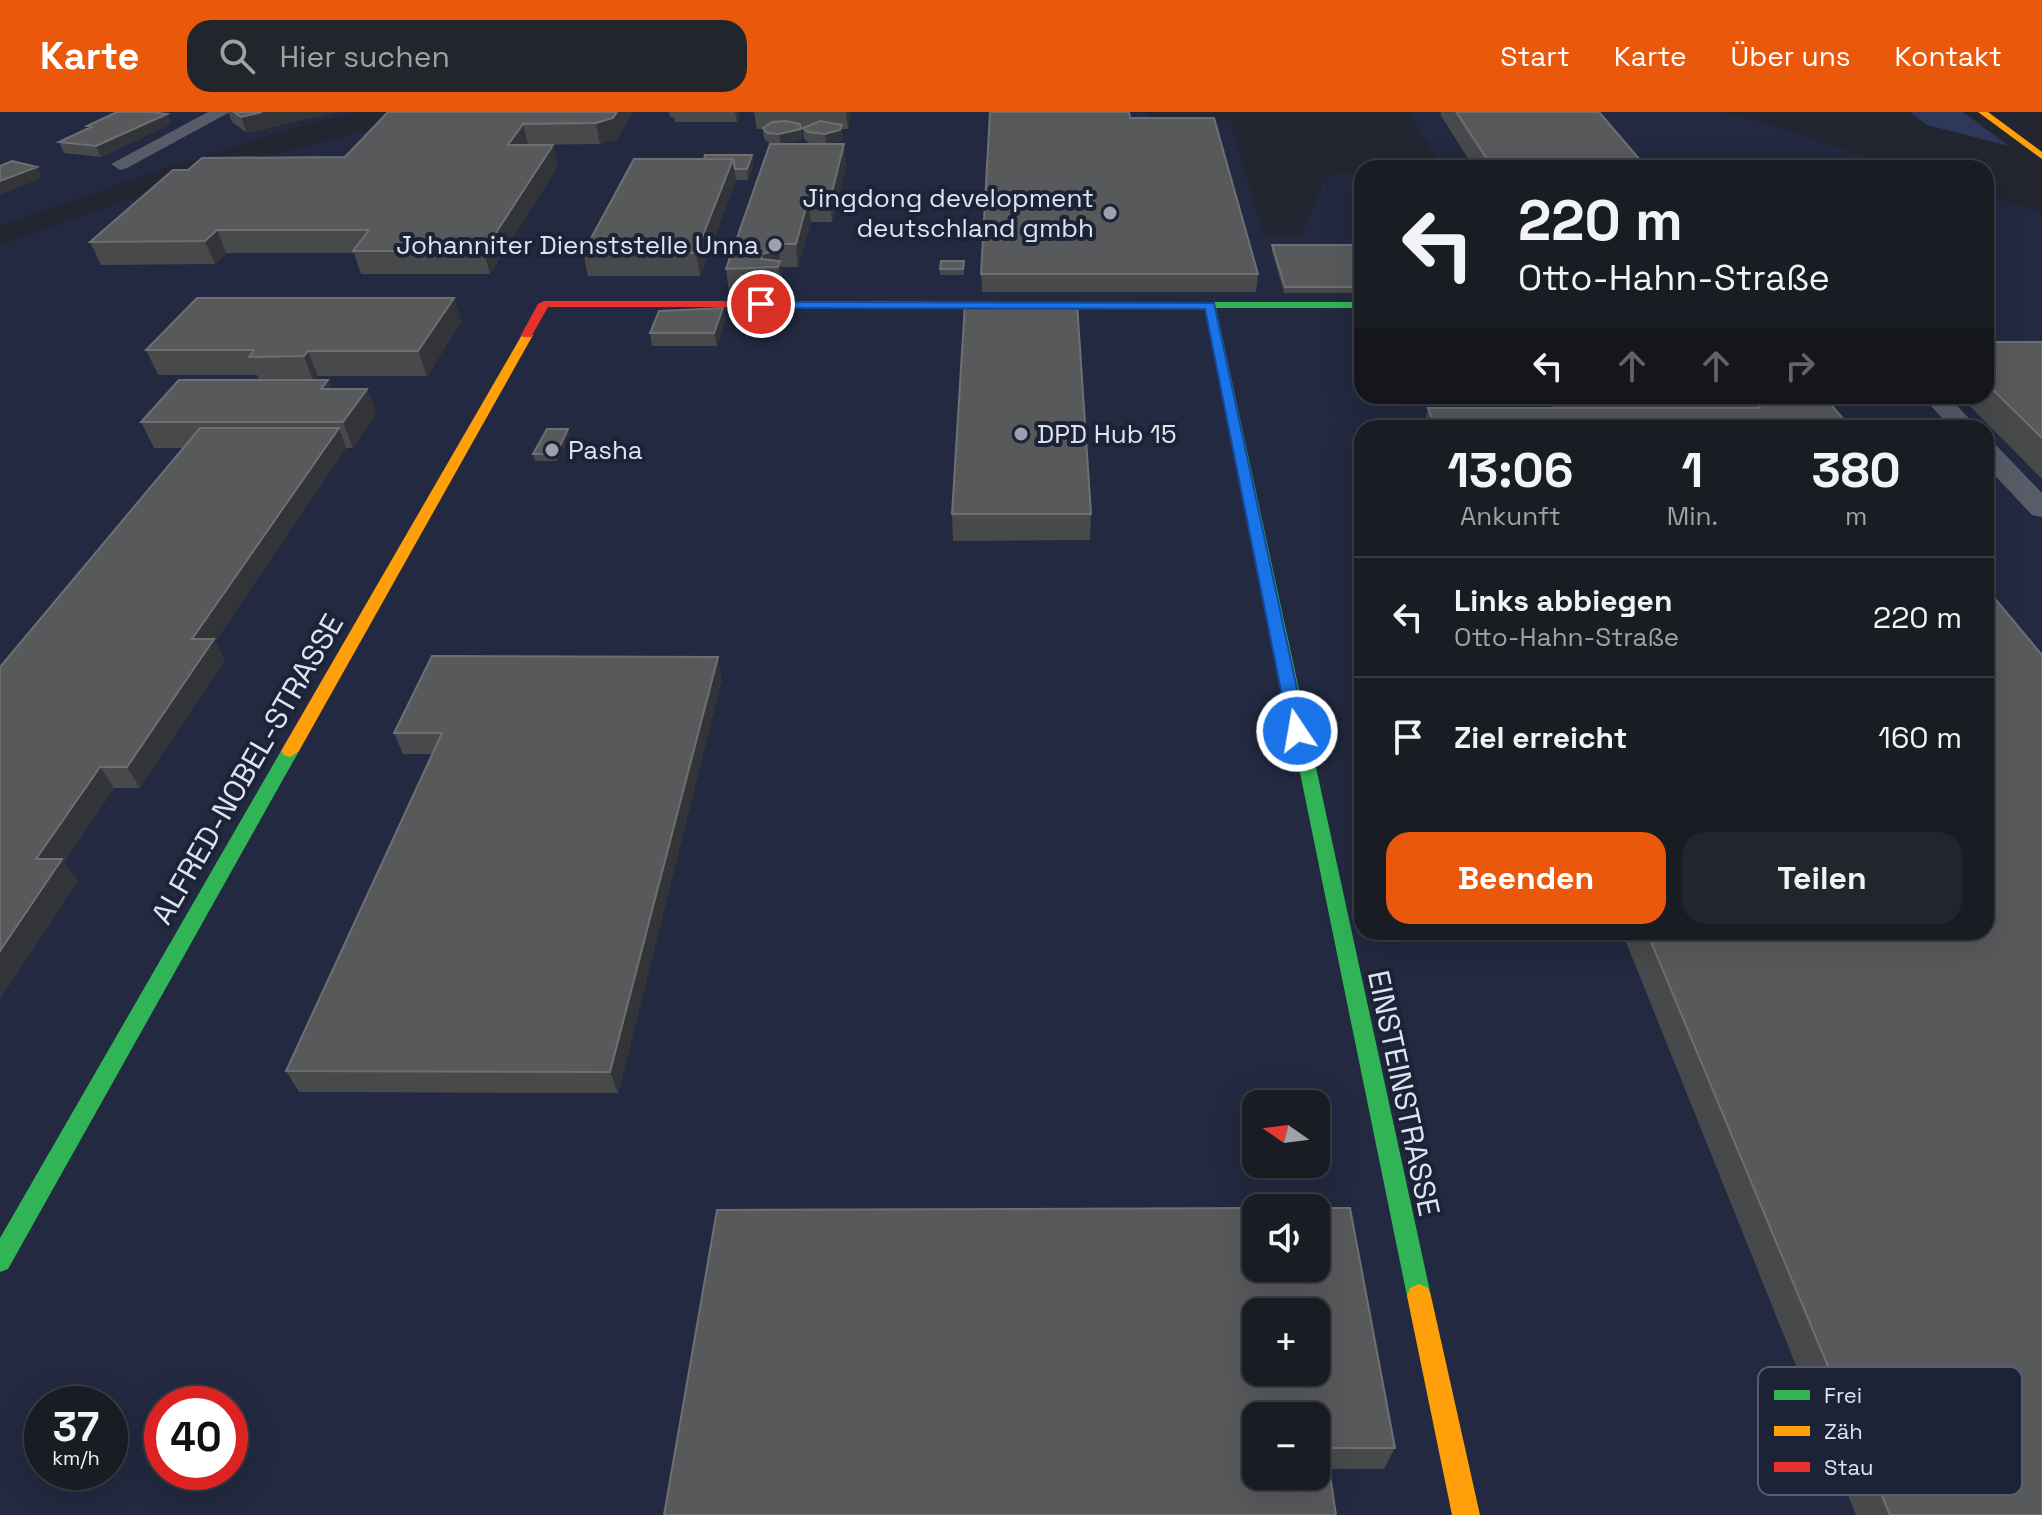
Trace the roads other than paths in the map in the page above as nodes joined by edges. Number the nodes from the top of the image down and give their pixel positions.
1 (221, 112) edge
2 (1982, 112) edge
3 (2011, 112) edge
4 (2042, 134) edge
5 (2041, 155) edge
6 (120, 164) dead end
7 (1354, 305) edge
8 (1210, 306) junction
9 (1942, 404) edge
10 (1957, 420) edge
11 (1994, 458) edge
12 (2042, 509) edge
13 (0, 1261) edge
14 (1466, 1515) edge

1 - 6 street
2 - 5 main road
3 - 4 main road
7 - 8 main road
8 - 13 main road, ALFRED-NOBEL-STRASSE
8 - 14 main road, EINSTEINSTRASSE
9 - 10 street
11 - 12 street

